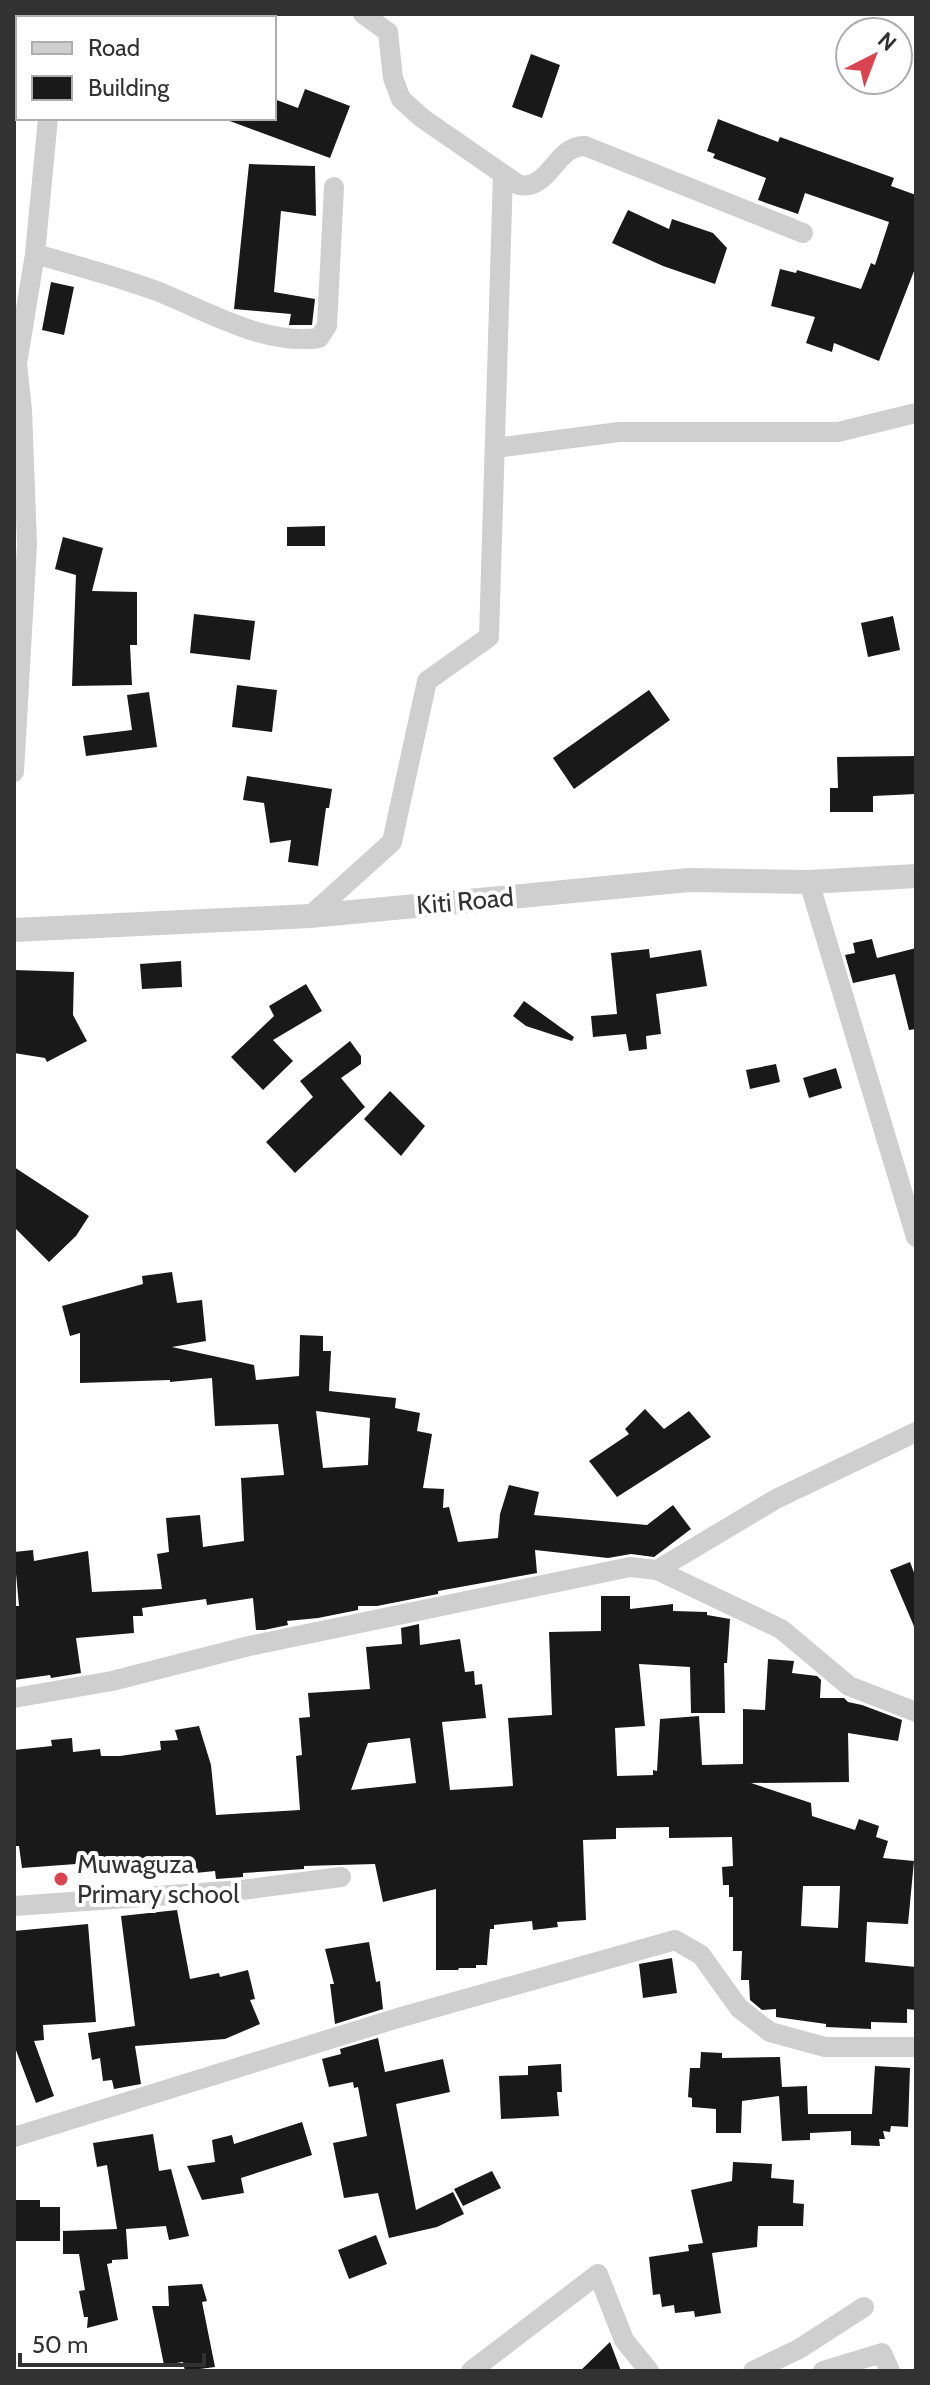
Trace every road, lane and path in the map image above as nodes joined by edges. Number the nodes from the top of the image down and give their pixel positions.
1 (363, 14) edge
2 (48, 120) edge
3 (503, 174) junction
4 (334, 187) dead end
5 (803, 233) dead end
6 (35, 254) junction
7 (16, 361) edge
8 (916, 413) edge
9 (496, 448) junction
10 (14, 772) edge
11 (916, 876) edge
12 (809, 882) junction
13 (310, 916) junction
14 (14, 930) edge
15 (916, 1237) edge
16 (916, 1432) edge
17 (657, 1570) junction
18 (14, 1698) edge
19 (916, 1712) edge
20 (341, 1877) dead end
21 (14, 1906) edge
22 (916, 2047) edge
23 (14, 2137) edge
24 (864, 2307) dead end
25 (471, 2371) edge
26 (649, 2371) edge
27 (753, 2371) edge
28 (823, 2371) edge
29 (890, 2371) edge

1 - 3 street
2 - 6 street
3 - 5 street
3 - 9 street
4 - 6 street
6 - 7 street
7 - 10 street
8 - 9 street
9 - 13 street
11 - 12 street, Kiti Road
12 - 13 street, Kiti Road
12 - 15 street
13 - 14 street, Kiti Road
16 - 17 street
17 - 18 street
17 - 19 street
20 - 21 street
22 - 23 street
24 - 27 street
25 - 26 street
28 - 29 street

